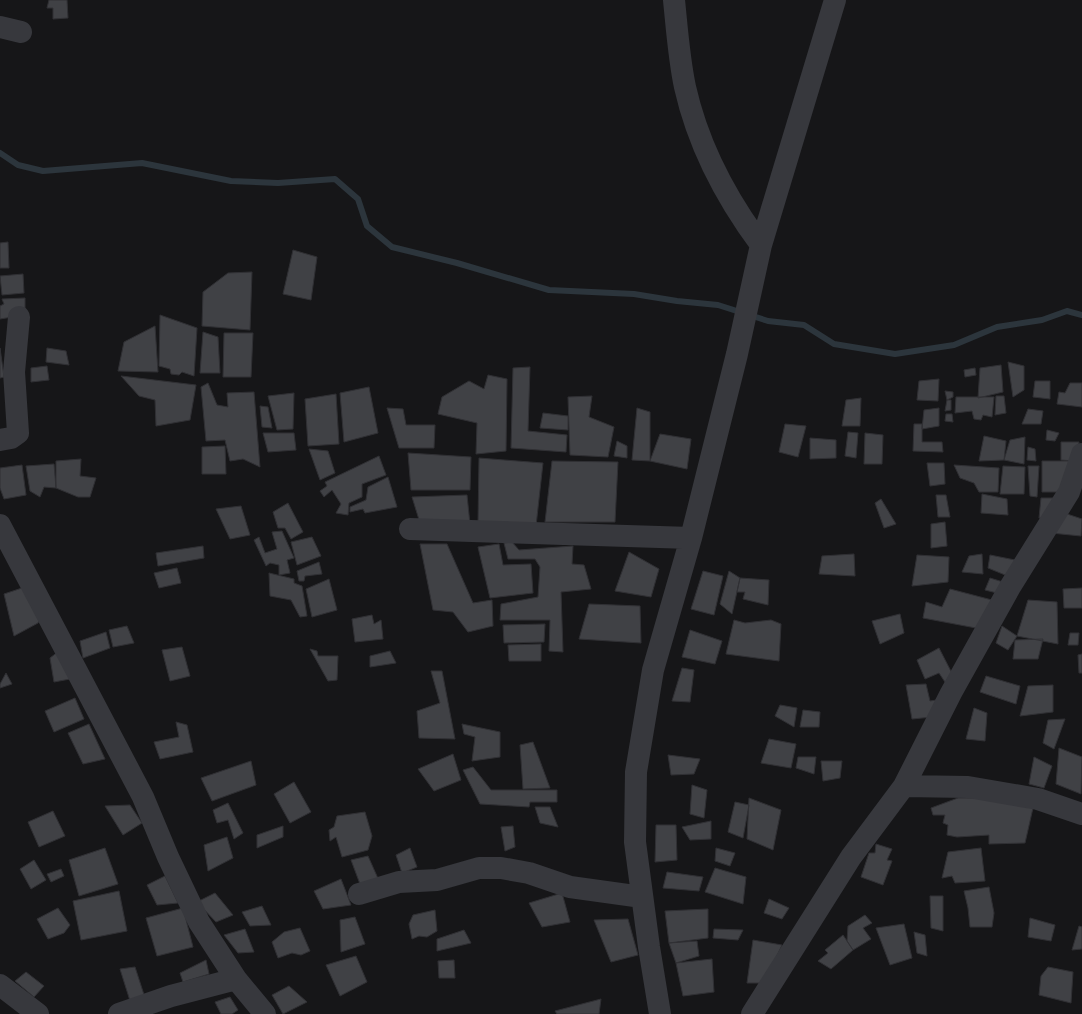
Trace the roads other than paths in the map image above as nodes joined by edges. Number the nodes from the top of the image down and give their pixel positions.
1 (674, 0) edge
2 (836, 0) edge
3 (0, 27) edge
4 (21, 32) dead end
5 (761, 244) junction
6 (19, 317) dead end
7 (0, 440) edge
8 (1082, 454) edge
9 (0, 525) edge
10 (410, 529) dead end
11 (690, 538) junction
12 (904, 786) junction
13 (1082, 814) edge
14 (359, 894) dead end
15 (642, 897) junction
16 (236, 979) junction
17 (0, 985) edge
18 (38, 1014) edge
19 (119, 1014) edge
20 (265, 1014) edge
21 (660, 1014) edge
22 (752, 1014) edge

1 - 5 street
2 - 5 street
3 - 4 street
5 - 11 street
6 - 7 street
8 - 12 street
9 - 16 street
10 - 11 street
11 - 15 street
12 - 13 street
12 - 22 street
14 - 15 street
15 - 21 street
16 - 19 street
16 - 20 street
17 - 18 street

